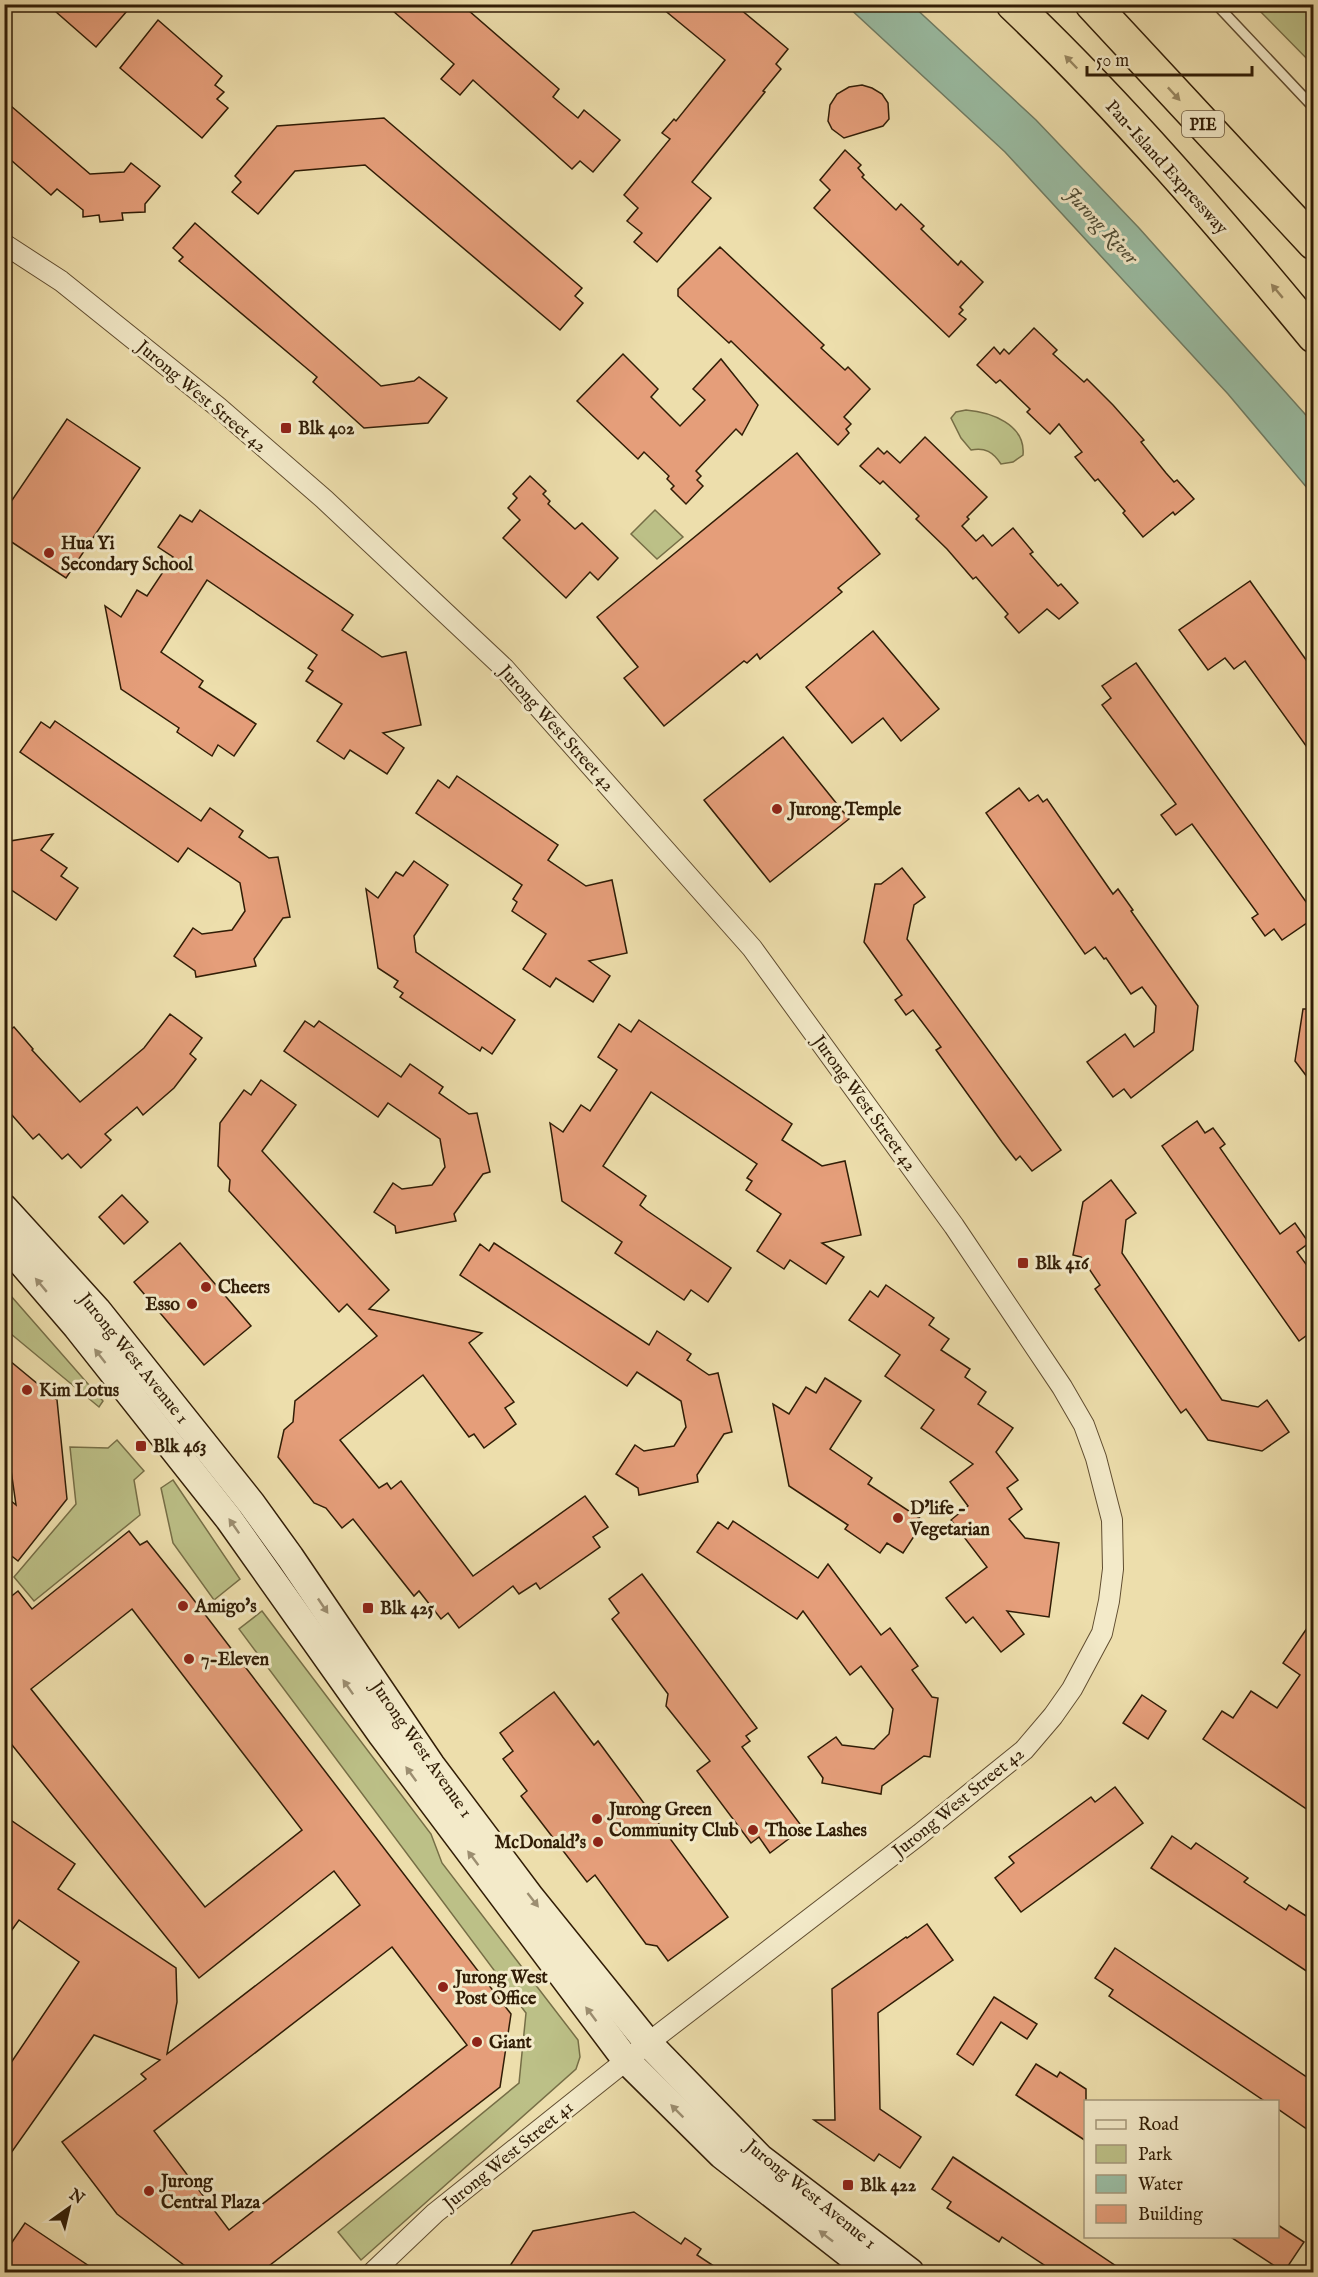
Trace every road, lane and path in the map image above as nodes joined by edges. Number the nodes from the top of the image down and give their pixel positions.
1 (1013, 4) edge
2 (1092, 4) edge
3 (1216, 4) edge
4 (1314, 108) edge
5 (1314, 243) edge
6 (4, 244) edge
7 (1314, 336) edge
8 (4, 1208) edge
9 (4, 1242) edge
10 (648, 2043) junction
11 (626, 2060) junction
12 (373, 2272) edge
13 (872, 2272) edge
14 (910, 2272) edge

7 -> 1 highway, Pan-Island Expressway
2 -> 5 highway, PIE
3 - 4 lane
6 - 10 street, Jurong West Street 42
8 -> 10 street, Jurong West Avenue 1
11 -> 9 street, Jurong West Avenue 1
10 - 11 street, Jurong West Street 41
10 - 14 street, Jurong West Avenue 1
11 - 12 street, Jurong West Street 41
13 -> 11 street, Jurong West Avenue 1

